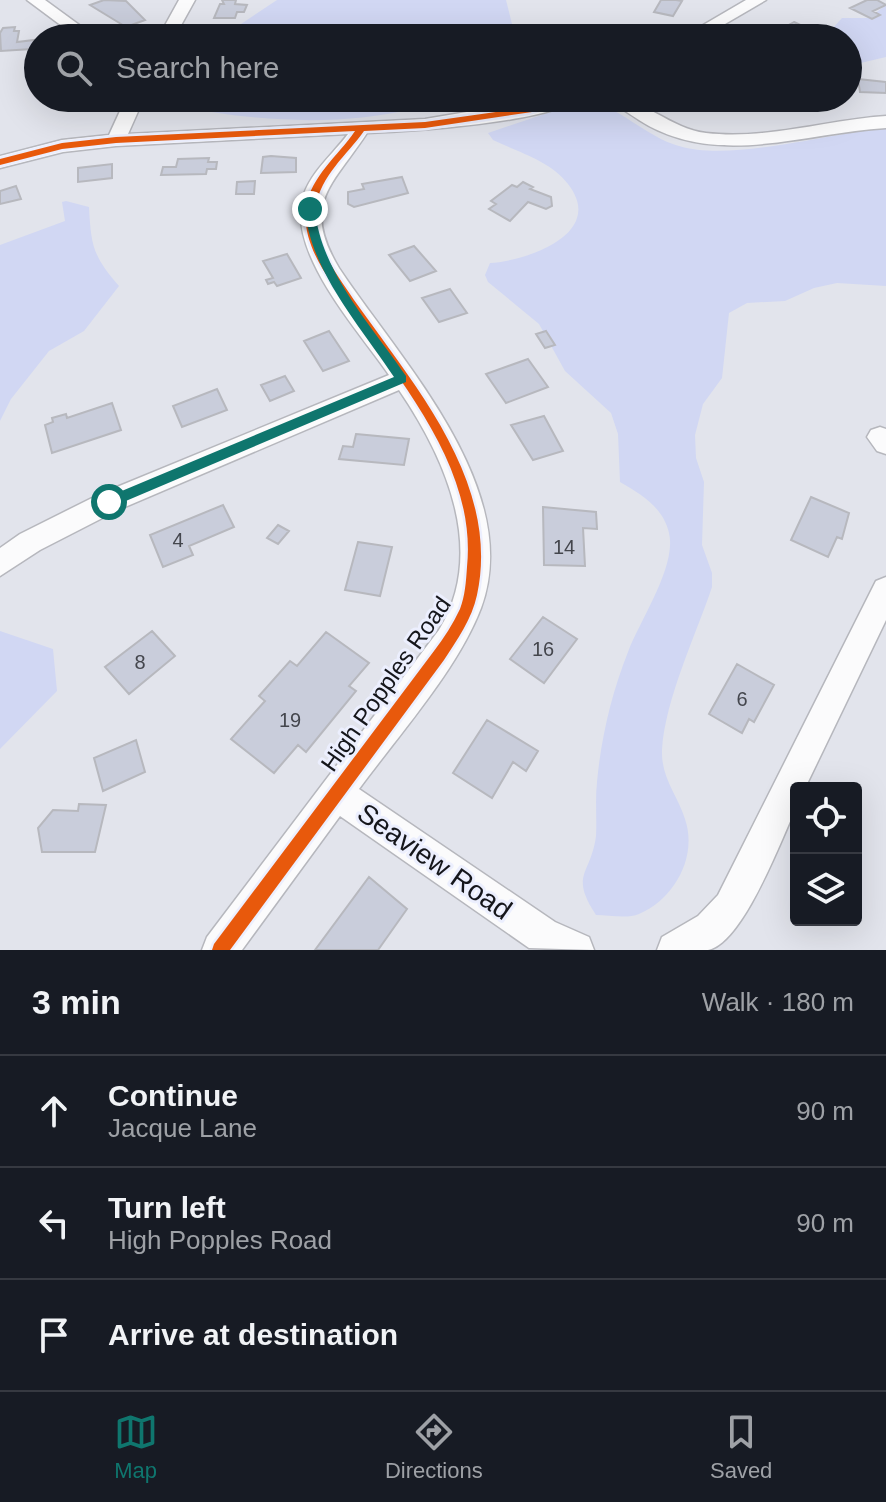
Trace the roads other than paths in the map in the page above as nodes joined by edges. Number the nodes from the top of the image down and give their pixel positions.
1 (35, 0) edge
2 (187, 0) edge
3 (745, 3) edge
4 (69, 24) edge
5 (174, 24) edge
6 (711, 24) edge
7 (129, 112) edge
8 (510, 112) edge
9 (642, 112) edge
10 (886, 122) edge
11 (360, 130) junction
12 (116, 140) junction
13 (0, 162) edge
14 (402, 379) junction
15 (0, 564) edge
16 (886, 590) edge
17 (336, 793) junction
18 (220, 950) edge
19 (576, 950) edge
20 (675, 950) edge

1 - 4 street
2 - 5 street
3 - 6 street
7 - 12 street
8 - 11 street
9 - 10 street
11 - 12 street
11 - 14 street, High Popples Road
12 - 13 street
14 - 15 street
14 - 17 street, High Popples Road
16 - 20 street
17 - 18 street, High Popples Road
17 - 19 street, Seaview Road

